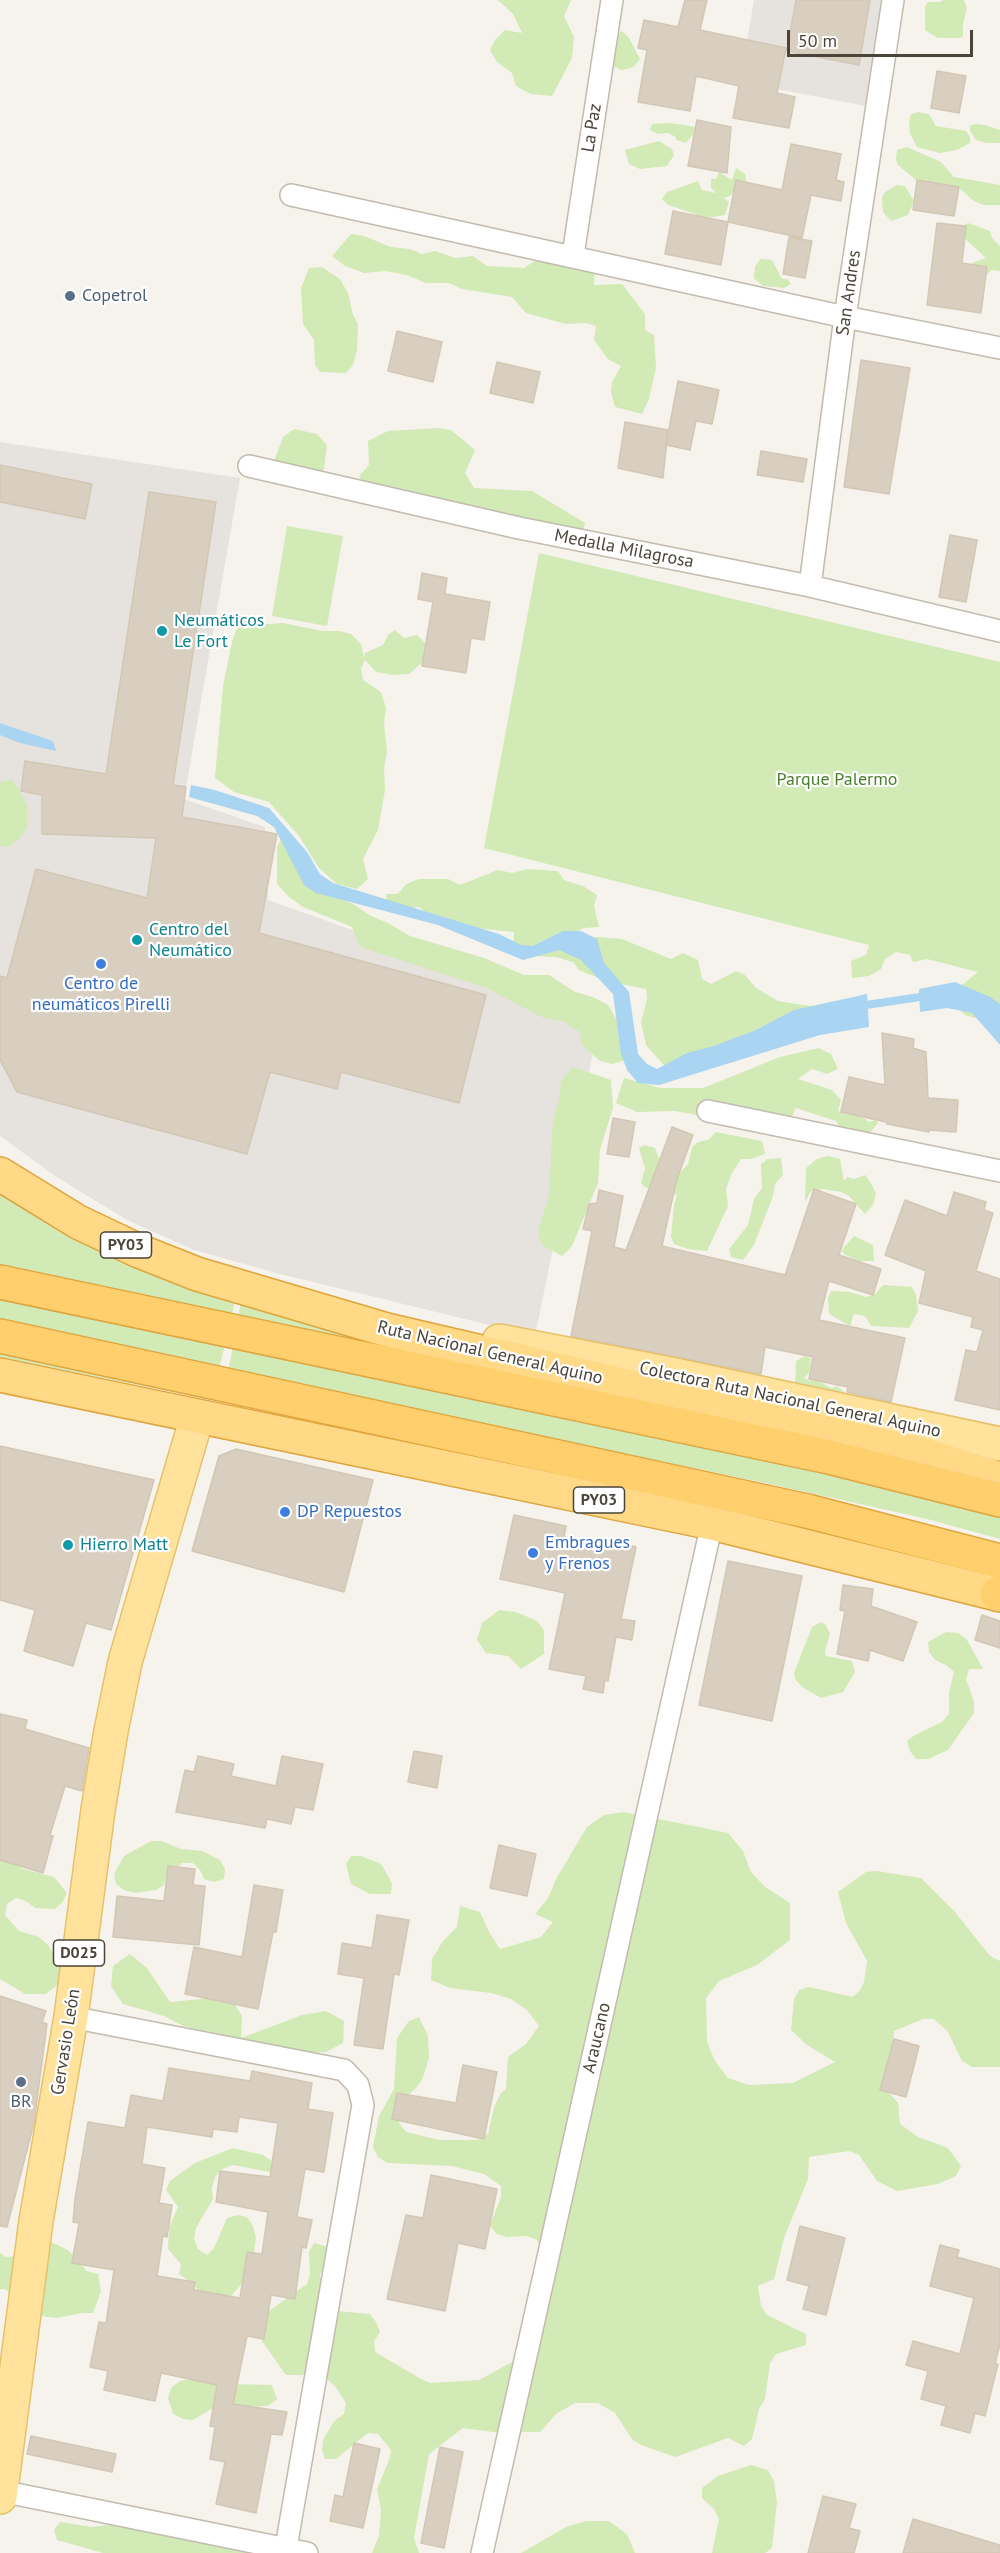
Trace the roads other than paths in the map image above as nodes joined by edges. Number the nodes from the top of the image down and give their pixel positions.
1 (612, 0) edge
2 (893, 0) edge
3 (291, 195) dead end
4 (573, 255) junction
5 (844, 317) junction
6 (1000, 348) edge
7 (249, 466) dead end
8 (810, 586) junction
9 (1000, 631) edge
10 (708, 1111) dead end
11 (1000, 1171) edge
12 (0, 1174) edge
13 (0, 1282) edge
14 (263, 1293) junction
15 (0, 1336) edge
16 (0, 1375) edge
17 (197, 1417) junction
18 (1000, 1444) edge
19 (1000, 1479) edge
20 (1000, 1500) edge
21 (712, 1523) junction
22 (1000, 1561) edge
23 (999, 1595) edge
24 (71, 2017) junction
25 (1, 2491) edge
26 (0, 2498) edge
27 (285, 2550) edge
28 (307, 2553) edge
29 (482, 2553) edge

1 - 4 street, La Paz
2 - 5 street, San Andres
3 - 4 street
4 - 5 street
5 - 6 street
5 - 8 street, San Andres
7 - 8 street, Medalla Milagrosa
8 - 9 street, Medalla Milagrosa
10 - 11 street
12 - 14 highway, Ruta Nacional General Aquino / PY03
13 - 20 highway, Ruta Nacional General Aquino
14 - 18 main road, Colectora Ruta Nacional General Aquino / PY03
14 - 19 highway, Ruta Nacional General Aquino / PY03
15 - 22 highway, PY03
16 - 17 highway, PY03
17 - 21 highway, PY03
17 - 24 main road, Gervasio León / D025
21 - 23 highway, PY03
21 - 29 street, Araucano
24 - 25 main road, Gervasio León / D025
24 - 27 street
25 - 26 main road, Gervasio León / D025
25 - 27 street
27 - 28 street

